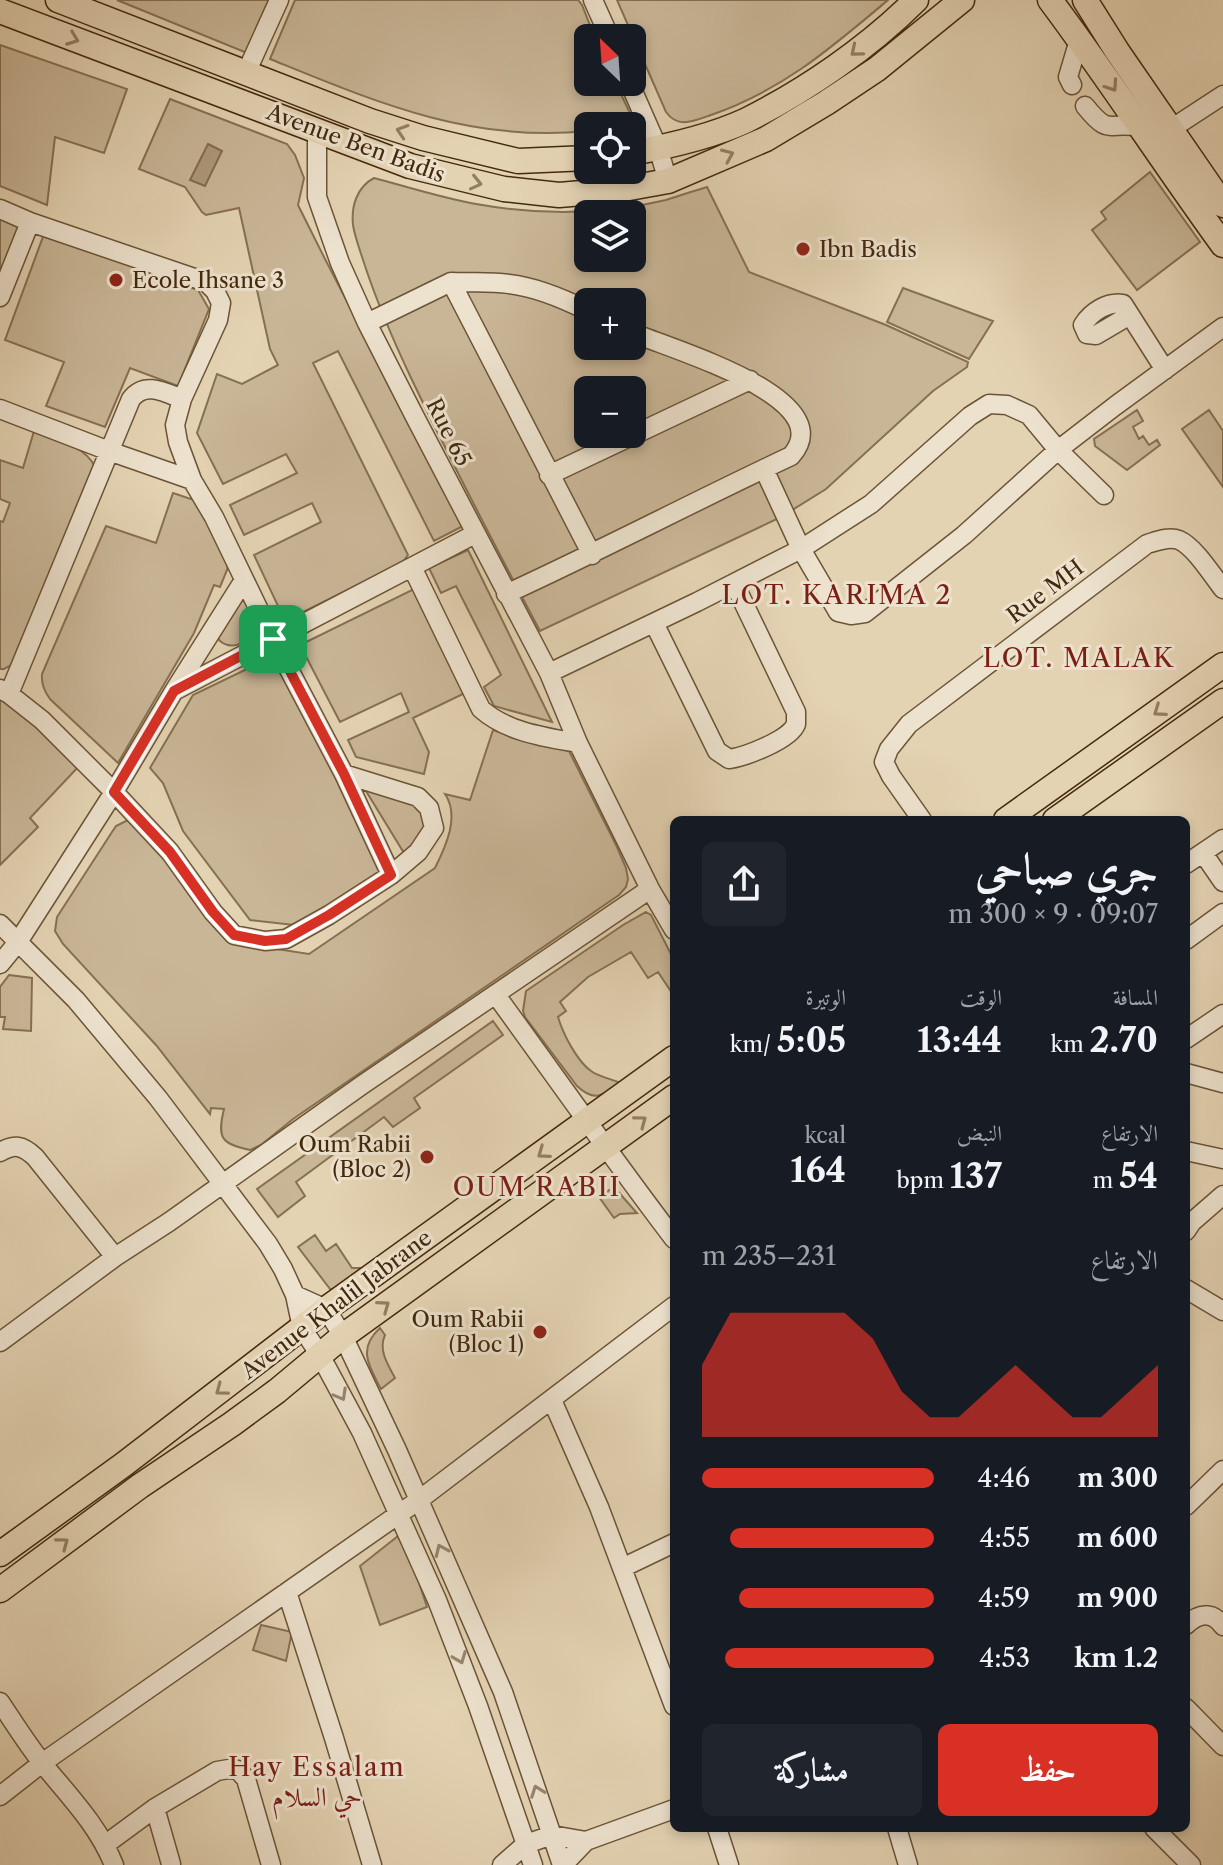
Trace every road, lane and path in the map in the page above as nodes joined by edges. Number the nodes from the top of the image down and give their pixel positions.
1 (58, 0) edge
2 (279, 0) edge
3 (593, 0) edge
4 (916, 0) edge
5 (962, 0) edge
6 (1050, 0) edge
7 (1085, 0) edge
8 (0, 11) edge
9 (604, 24) edge
10 (1079, 40) junction
11 (246, 73) junction
12 (1072, 85) dead end
13 (1223, 95) edge
14 (635, 96) edge
15 (1085, 106) dead end
16 (1140, 127) junction
17 (1171, 129) junction
18 (317, 131) junction
19 (658, 148) junction
20 (646, 150) edge
21 (574, 159) edge
22 (668, 181) junction
23 (1223, 205) edge
24 (0, 209) edge
25 (30, 222) junction
26 (1223, 245) edge
27 (451, 282) junction
28 (0, 297) edge
29 (574, 304) edge
30 (1130, 315) dead end
31 (367, 323) junction
32 (1223, 327) edge
33 (646, 338) edge
34 (1165, 370) junction
35 (750, 380) junction
36 (182, 399) junction
37 (0, 409) edge
38 (1058, 450) junction
39 (109, 451) junction
40 (764, 469) junction
41 (549, 475) junction
42 (192, 480) junction
43 (1104, 495) dead end
44 (475, 534) junction
45 (801, 549) junction
46 (592, 555) junction
47 (412, 567) junction
48 (244, 580) junction
49 (734, 583) junction
50 (1223, 589) edge
51 (506, 594) junction
52 (654, 623) junction
53 (273, 639) junction
54 (1223, 665) edge
55 (549, 673) junction
56 (174, 691) junction
57 (5, 692) edge
58 (1223, 701) edge
59 (578, 743) junction
60 (344, 774) junction
61 (114, 792) junction
62 (919, 816) edge
63 (1012, 816) edge
64 (1061, 816) edge
65 (1223, 839) edge
66 (1203, 853) junction
67 (1190, 861) edge
68 (391, 875) junction
69 (1223, 882) edge
70 (650, 889) junction
71 (1223, 913) edge
72 (670, 923) edge
73 (0, 924) edge
74 (1190, 937) edge
75 (18, 942) junction
76 (0, 964) edge
77 (496, 995) junction
78 (1223, 1014) edge
79 (1190, 1036) edge
80 (670, 1061) edge
81 (1190, 1074) edge
82 (1223, 1083) edge
83 (670, 1100) edge
84 (588, 1121) junction
85 (605, 1148) junction
86 (0, 1152) edge
87 (1190, 1152) edge
88 (1223, 1159) edge
89 (222, 1183) junction
90 (1223, 1195) edge
91 (1190, 1225) edge
92 (670, 1234) edge
93 (115, 1257) junction
94 (1190, 1292) edge
95 (295, 1295) junction
96 (326, 1309) junction
97 (670, 1309) edge
98 (1221, 1311) edge
99 (302, 1328) junction
100 (343, 1336) junction
101 (0, 1342) edge
102 (320, 1355) junction
103 (552, 1400) junction
104 (1223, 1470) edge
105 (419, 1500) junction
106 (1190, 1502) edge
107 (399, 1513) junction
108 (670, 1545) edge
109 (0, 1554) edge
110 (622, 1568) junction
111 (0, 1590) edge
112 (287, 1592) junction
113 (1190, 1622) edge
114 (1223, 1626) edge
115 (670, 1695) edge
116 (0, 1702) edge
117 (1190, 1712) edge
118 (1223, 1746) edge
119 (42, 1763) junction
120 (0, 1796) edge
121 (155, 1808) junction
122 (670, 1810) edge
123 (718, 1832) edge
124 (898, 1832) edge
125 (1158, 1832) edge
126 (552, 1835) junction
127 (586, 1841) junction
128 (106, 1844) junction
129 (526, 1844) junction
130 (114, 1865) edge
131 (171, 1865) edge
132 (271, 1865) edge
133 (372, 1865) edge
134 (502, 1865) edge
135 (533, 1865) edge
136 (562, 1865) edge
137 (729, 1865) edge
138 (908, 1865) edge
139 (1191, 1865) edge

1 - 11 main road, Avenue Ben Badis
2 - 11 street
3 - 9 street
4 -> 19 main road
22 -> 5 main road, Avenue Ben Badis
6 - 10 main road
7 - 17 main road
8 -> 18 main road, Avenue Ben Badis
10 - 12 street
10 -> 16 main road
21 -> 11 main road, Avenue Ben Badis
13 - 17 street
14 - 19 street
15 - 16 street
16 - 26 main road
17 - 23 main road
18 -> 22 main road, Avenue Ben Badis
18 - 31 street, Rue 65
19 - 20 main road
19 - 22 street
24 - 25 street
25 - 28 street
25 - 36 street
27 - 29 street
27 - 31 street
27 - 41 street
30 - 34 street
31 - 44 street, Rue 65
32 - 34 street
33 - 35 street
34 - 38 street
35 - 40 street
35 - 41 street
36 - 39 street
36 - 42 street
37 - 39 street
38 - 43 street
38 - 45 street
38 - 45 street
39 - 42 street
39 - 57 street
40 - 45 street
40 - 46 street
41 - 46 street
42 - 48 street
44 - 47 street
44 - 51 street, Rue 65
45 - 49 street
46 - 51 street
47 - 53 street
47 - 59 street
48 - 53 street
48 - 56 street
49 - 52 street
49 - 52 street
50 - 62 street, Rue MH
51 - 55 street, Rue 65
52 - 55 street
53 - 56 street
53 - 60 street
54 -> 63 main road
55 - 59 street, Rue 65
56 - 61 street
57 - 61 street
58 - 64 main road
59 - 70 street, Rue 65
60 - 68 street
60 - 68 street
61 - 68 street
61 - 75 street
65 - 66 street
66 - 67 street
66 - 69 street
70 - 72 street, Rue 65
70 - 77 street
71 - 74 street
73 - 75 street
75 - 76 street
75 - 89 street
77 - 84 street
77 - 89 street
78 - 79 street
80 - 84 main road, Avenue Khalil Jabrane
81 - 82 street
85 -> 83 main road, Avenue Khalil Jabrane
84 - 85 street
84 -> 96 main road, Avenue Khalil Jabrane
85 - 92 street
100 -> 85 main road, Avenue Khalil Jabrane
86 - 93 street
87 - 88 street
89 - 93 street
89 - 95 street
90 - 91 street
93 - 101 street
94 - 98 street
95 - 96 street
95 - 99 street
96 - 99 main road, Avenue Khalil Jabrane
96 - 100 street
97 - 103 street
99 - 102 street
99 -> 109 main road, Avenue Khalil Jabrane
100 - 102 main road, Avenue Khalil Jabrane
100 - 105 street
102 -> 107 street
111 -> 102 main road, Avenue Khalil Jabrane
103 - 105 street
103 - 110 street
104 - 106 street
105 - 107 street
126 -> 105 street
107 - 112 street
107 -> 129 street
108 - 110 street
110 - 115 street
112 - 119 street
112 - 133 street
113 - 114 street
116 - 119 street
117 - 118 street
119 - 120 street
119 - 128 street
121 - 128 street
121 - 131 street
121 - 132 street
122 - 127 street
123 - 137 street
124 - 138 street
125 - 139 street
126 - 127 street
126 - 129 street
126 - 136 street
127 - 136 street
128 - 130 street
129 - 134 street
129 - 135 street

